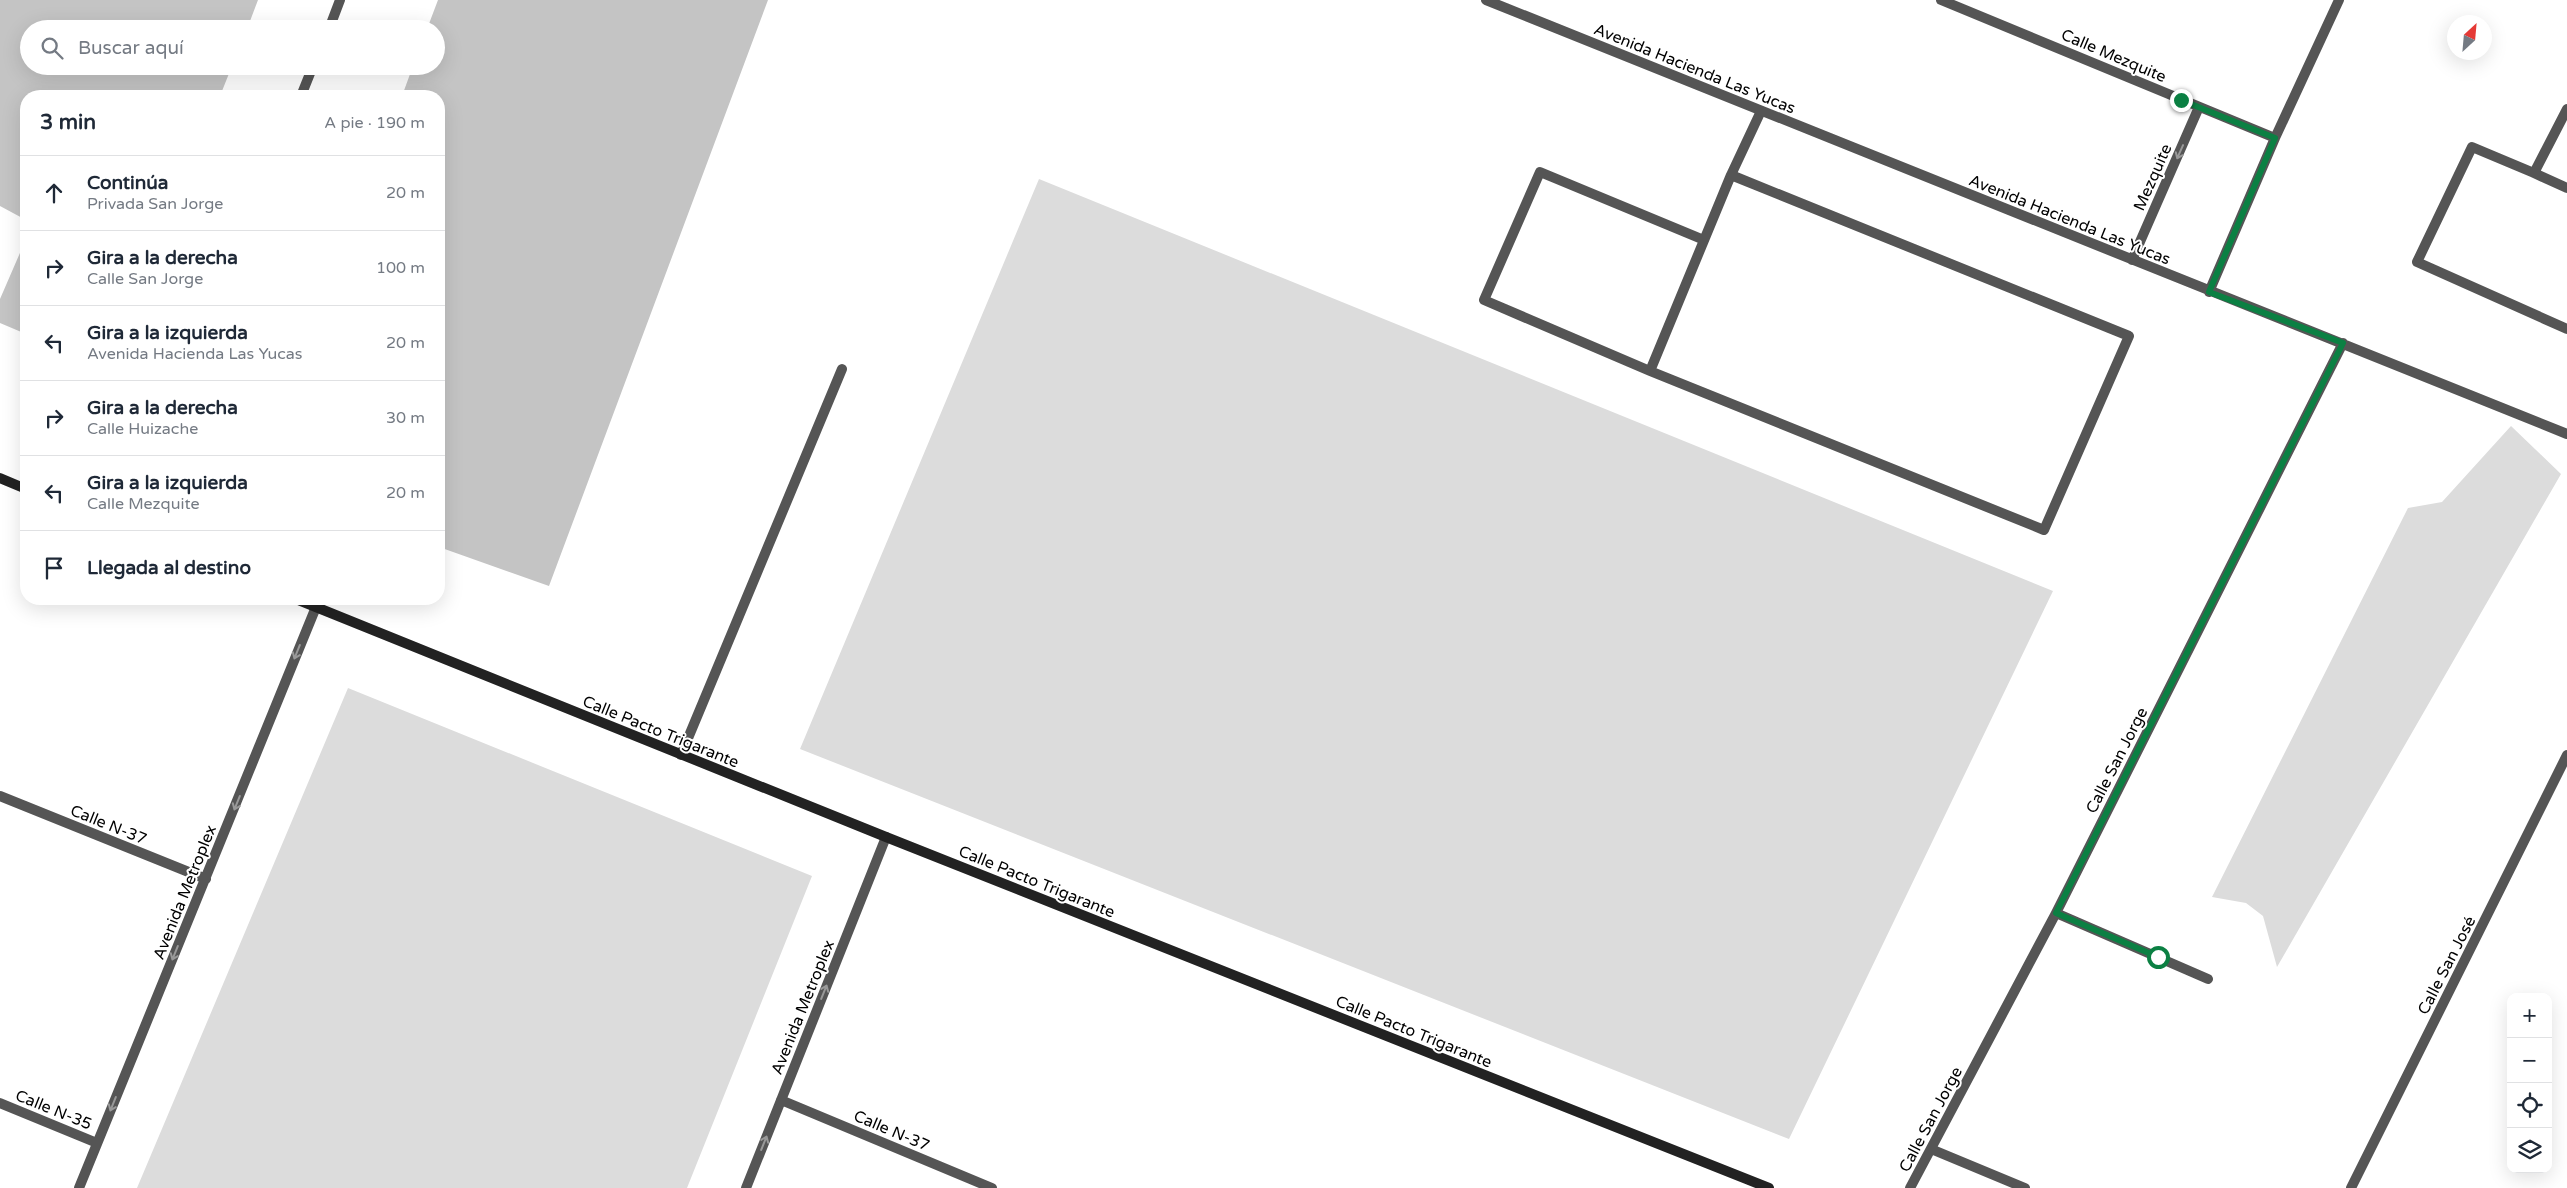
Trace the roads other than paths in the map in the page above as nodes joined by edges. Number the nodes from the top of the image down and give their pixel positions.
1 (340, 0) edge
2 (1486, 0) edge
3 (1941, 0) edge
4 (2339, 0) edge
5 (332, 20) edge
6 (309, 75) edge
7 (303, 90) edge
8 (2199, 107) junction
9 (2567, 110) edge
10 (1761, 111) junction
11 (2275, 138) junction
12 (2534, 173) junction
13 (1731, 175) junction
14 (2567, 188) edge
15 (1704, 240) junction
16 (2132, 260) junction
17 (2209, 292) junction
18 (2567, 329) edge
19 (2343, 343) junction
20 (842, 370) dead end
21 (1650, 371) junction
22 (2567, 434) edge
23 (0, 478) edge
24 (20, 486) edge
25 (311, 605) edge
26 (316, 607) junction
27 (681, 755) junction
28 (2567, 755) edge
29 (0, 796) edge
30 (886, 837) junction
31 (206, 879) junction
32 (2056, 913) junction
33 (2208, 979) dead end
34 (781, 1100) junction
35 (0, 1103) edge
36 (97, 1143) junction
37 (1931, 1150) junction
38 (79, 1188) edge
39 (746, 1188) edge
40 (992, 1188) edge
41 (1769, 1188) edge
42 (1910, 1188) edge
43 (2025, 1188) edge
44 (2351, 1188) edge

1 - 5 street
2 - 10 street, Avenida Hacienda Las Yucas
3 - 8 street, Calle Mezquite
4 - 11 street
6 - 7 street
8 - 11 street, Calle Mezquite
8 -> 16 street, Mezquite
9 - 12 street
10 - 13 street
10 - 16 street, Avenida Hacienda Las Yucas
11 - 17 street
12 - 14 street
12 - 18 street
13 - 15 street
13 - 21 street
15 - 21 street
15 - 21 street
16 - 17 street, Avenida Hacienda Las Yucas
17 - 19 street, Avenida Hacienda Las Yucas
19 - 22 street, Avenida Hacienda Las Yucas
19 - 32 street, Calle San Jorge
20 - 27 street
23 - 24 street
25 - 26 street, Calle Pacto Trigarante
26 - 27 street, Calle Pacto Trigarante
26 -> 31 street, Avenida Metroplex
27 - 30 street, Calle Pacto Trigarante
28 - 44 street, Calle San José
29 - 31 street, Calle N-37
34 -> 30 street, Avenida Metroplex
30 - 41 street, Calle Pacto Trigarante
31 -> 36 street, Avenida Metroplex
32 - 33 street
32 - 37 street, Calle San Jorge
39 -> 34 street, Avenida Metroplex
34 - 40 street, Calle N-37
35 - 36 street, Calle N-35
36 - 38 street, Avenida Metroplex
37 - 42 street, Calle San Jorge
37 - 43 street

